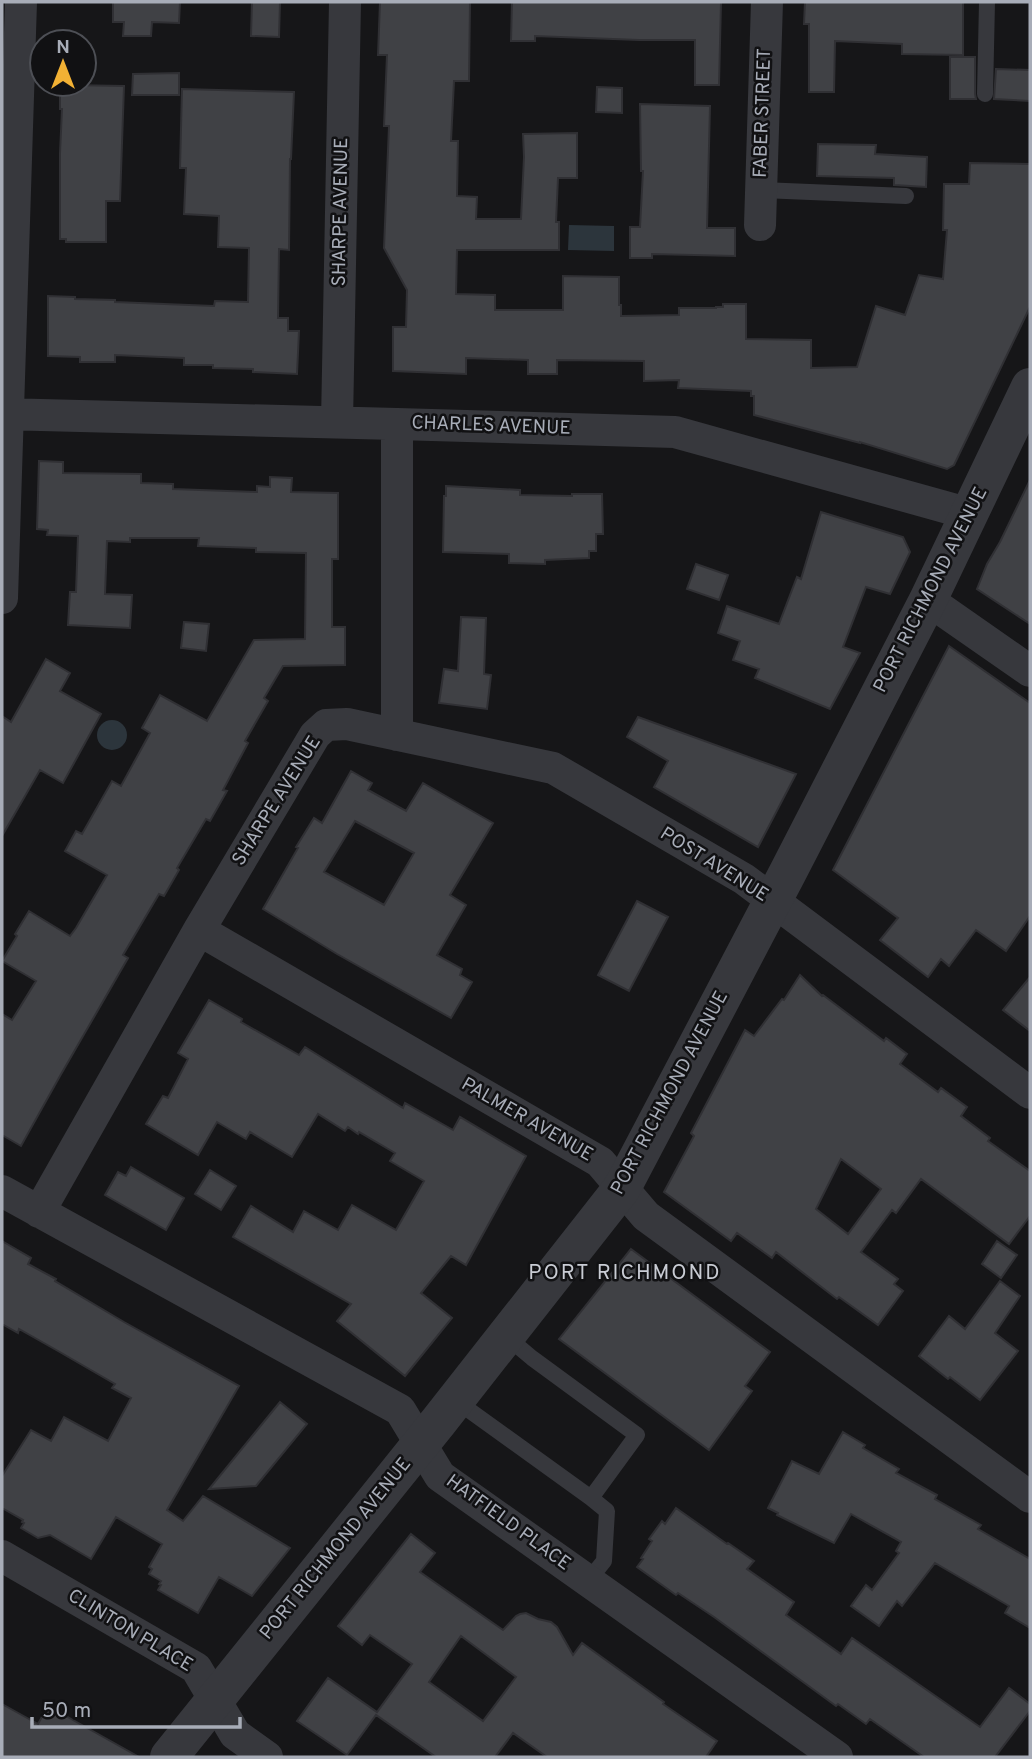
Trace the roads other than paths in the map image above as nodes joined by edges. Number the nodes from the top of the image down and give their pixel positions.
1 (21, 2) edge
2 (345, 2) edge
3 (767, 2) edge
4 (987, 2) edge
5 (985, 94) dead end
6 (761, 190) junction
7 (906, 196) dead end
8 (760, 225) dead end
9 (1030, 387) edge
10 (5, 415) edge
11 (337, 422) junction
12 (397, 424) junction
13 (970, 514) junction
14 (2, 598) edge
15 (928, 600) junction
16 (1030, 671) edge
17 (397, 735) junction
18 (773, 901) junction
19 (199, 930) junction
20 (1030, 1093) edge
21 (622, 1188) junction
22 (2, 1191) edge
23 (39, 1212) junction
24 (506, 1336) junction
25 (455, 1400) junction
26 (420, 1444) junction
27 (1030, 1497) edge
28 (591, 1498) junction
29 (2, 1556) edge
30 (588, 1581) junction
31 (215, 1700) junction
32 (169, 1757) edge
33 (267, 1757) edge
34 (837, 1757) edge

1 - 10 street
2 - 11 street, SHARPE AVENUE
3 - 6 street, FABER STREET
4 - 5 lane
6 - 7 lane
6 - 8 street, FABER STREET
9 - 13 street, PORT RICHMOND AVENUE
10 - 11 street, CHARLES AVENUE
10 - 14 street
11 - 12 street, CHARLES AVENUE
12 - 13 street, CHARLES AVENUE
12 - 17 street
13 - 15 street, PORT RICHMOND AVENUE
15 - 16 street
15 - 18 street, PORT RICHMOND AVENUE
17 - 18 street, POST AVENUE
17 - 19 street, SHARPE AVENUE
18 - 20 street, POST AVENUE
18 - 21 street, PORT RICHMOND AVENUE
19 - 21 street, PALMER AVENUE
19 - 23 street, SHARPE AVENUE
21 - 24 street, PORT RICHMOND AVENUE
21 - 27 street, PALMER AVENUE
22 - 23 street, HATFIELD PLACE
23 - 26 street, HATFIELD PLACE
24 - 25 street, PORT RICHMOND AVENUE
24 - 28 lane
25 - 26 street, PORT RICHMOND AVENUE
25 - 28 lane
26 - 30 street, HATFIELD PLACE
26 - 31 street, PORT RICHMOND AVENUE
28 - 30 lane
29 - 31 street, CLINTON PLACE
30 - 34 street, HATFIELD PLACE
31 - 32 street, PORT RICHMOND AVENUE
31 - 33 street, CLINTON PLACE

